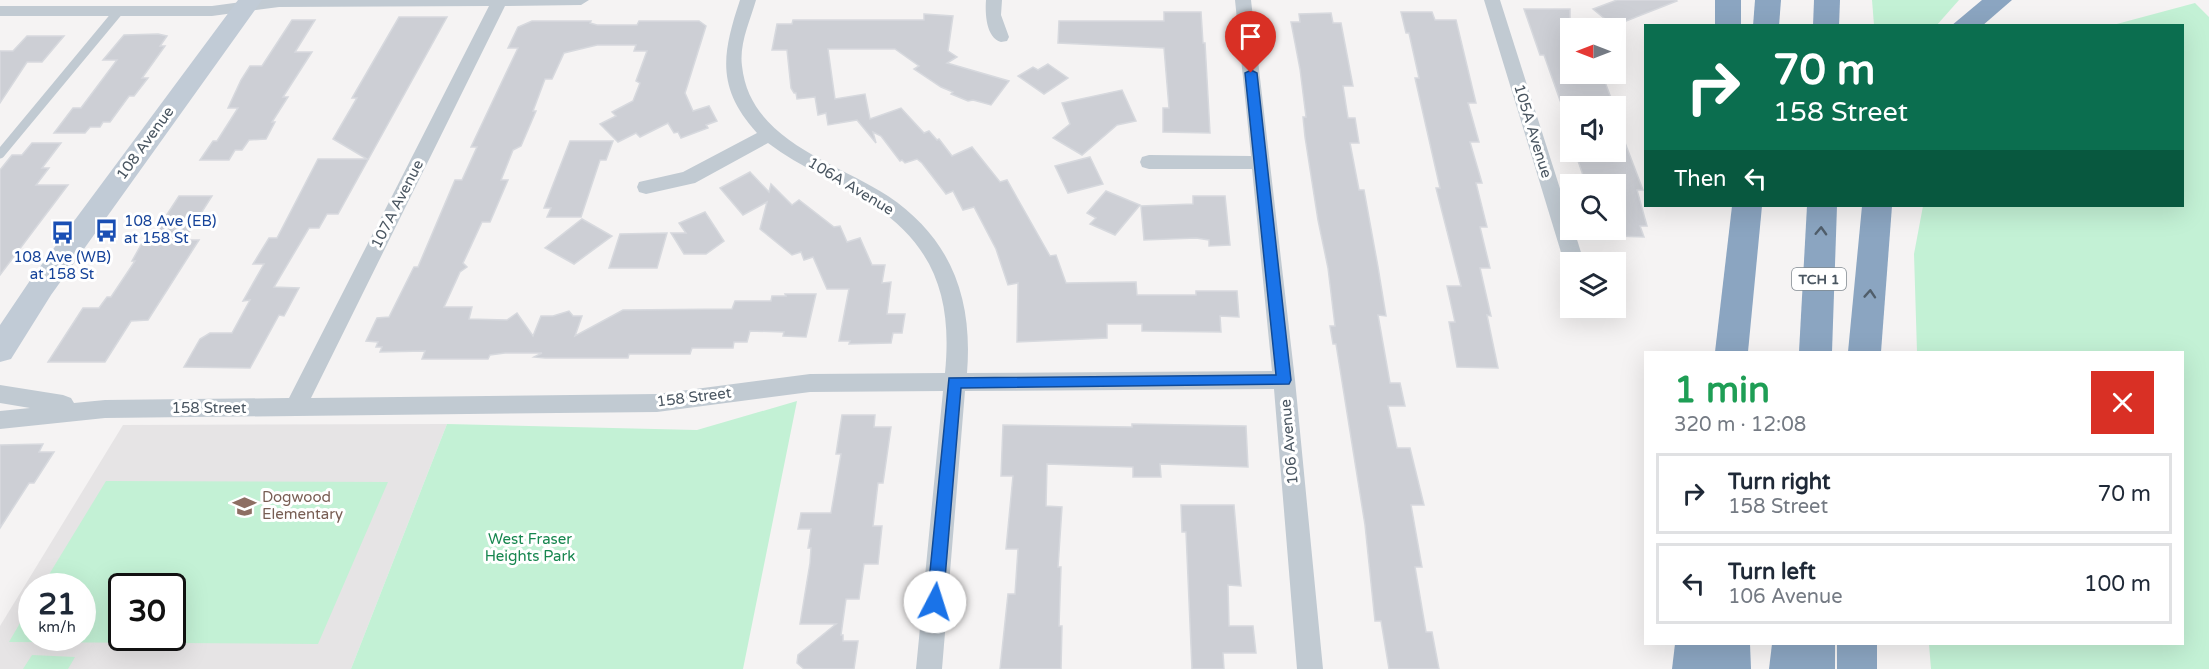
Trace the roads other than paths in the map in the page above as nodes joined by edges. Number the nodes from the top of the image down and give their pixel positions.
1 (500, 0) edge
2 (581, 0) edge
3 (748, 0) edge
4 (994, 0) edge
5 (1244, 0) edge
6 (1492, 0) edge
7 (1728, 0) edge
8 (1768, 0) edge
9 (1827, 0) edge
10 (1999, 0) edge
11 (248, 3) edge
12 (0, 11) edge
13 (118, 12) junction
14 (1728, 24) edge
15 (1766, 24) edge
16 (1827, 24) edge
17 (1967, 24) edge
18 (1001, 37) dead end
19 (769, 134) junction
20 (0, 154) edge
21 (1149, 162) dead end
22 (1260, 163) junction
23 (646, 187) dead end
24 (1728, 207) edge
25 (1748, 207) edge
26 (1822, 207) edge
27 (1876, 207) edge
28 (1571, 252) edge
29 (41, 287) junction
30 (1737, 298) junction
31 (0, 331) edge
32 (0, 350) edge
33 (1731, 351) edge
34 (1816, 351) edge
35 (1865, 351) edge
36 (1284, 380) junction
37 (954, 382) junction
38 (0, 394) edge
39 (295, 408) junction
40 (105, 409) junction
41 (0, 420) edge
42 (1695, 645) edge
43 (1730, 645) edge
44 (1792, 645) edge
45 (1815, 645) edge
46 (1857, 645) edge
47 (929, 669) edge
48 (1310, 669) edge
49 (1692, 669) edge
50 (1731, 669) edge
51 (1789, 669) edge
52 (1815, 669) edge
53 (1857, 669) edge

1 - 2 street
1 - 11 street
1 - 39 street, 107A Avenue
3 - 19 street, 106A Avenue
4 - 18 street
5 - 22 street, 106 Avenue
6 - 28 street, 105A Avenue
7 - 14 highway
8 - 15 highway
9 - 16 highway
10 - 17 highway
11 - 13 street
11 - 29 street, 108 Avenue
12 - 13 street
13 - 20 lane
19 - 23 street
19 - 37 street, 106A Avenue
21 - 22 street
22 - 36 street, 106 Avenue
24 - 30 highway
25 - 30 highway
34 -> 26 highway, TCH 1
35 -> 27 highway
29 - 31 street, 108 Avenue
29 - 32 street, 108 Avenue
30 - 33 highway
36 - 37 street, 158 Street
36 - 48 street, 106 Avenue
37 - 39 street, 158 Street
37 - 47 street, 106A Avenue
38 - 40 street, 158 Street
39 - 40 street, 158 Street
40 - 41 street, 158 Street
42 - 49 highway
43 - 50 highway
44 - 51 highway
45 - 52 highway
46 - 53 highway

